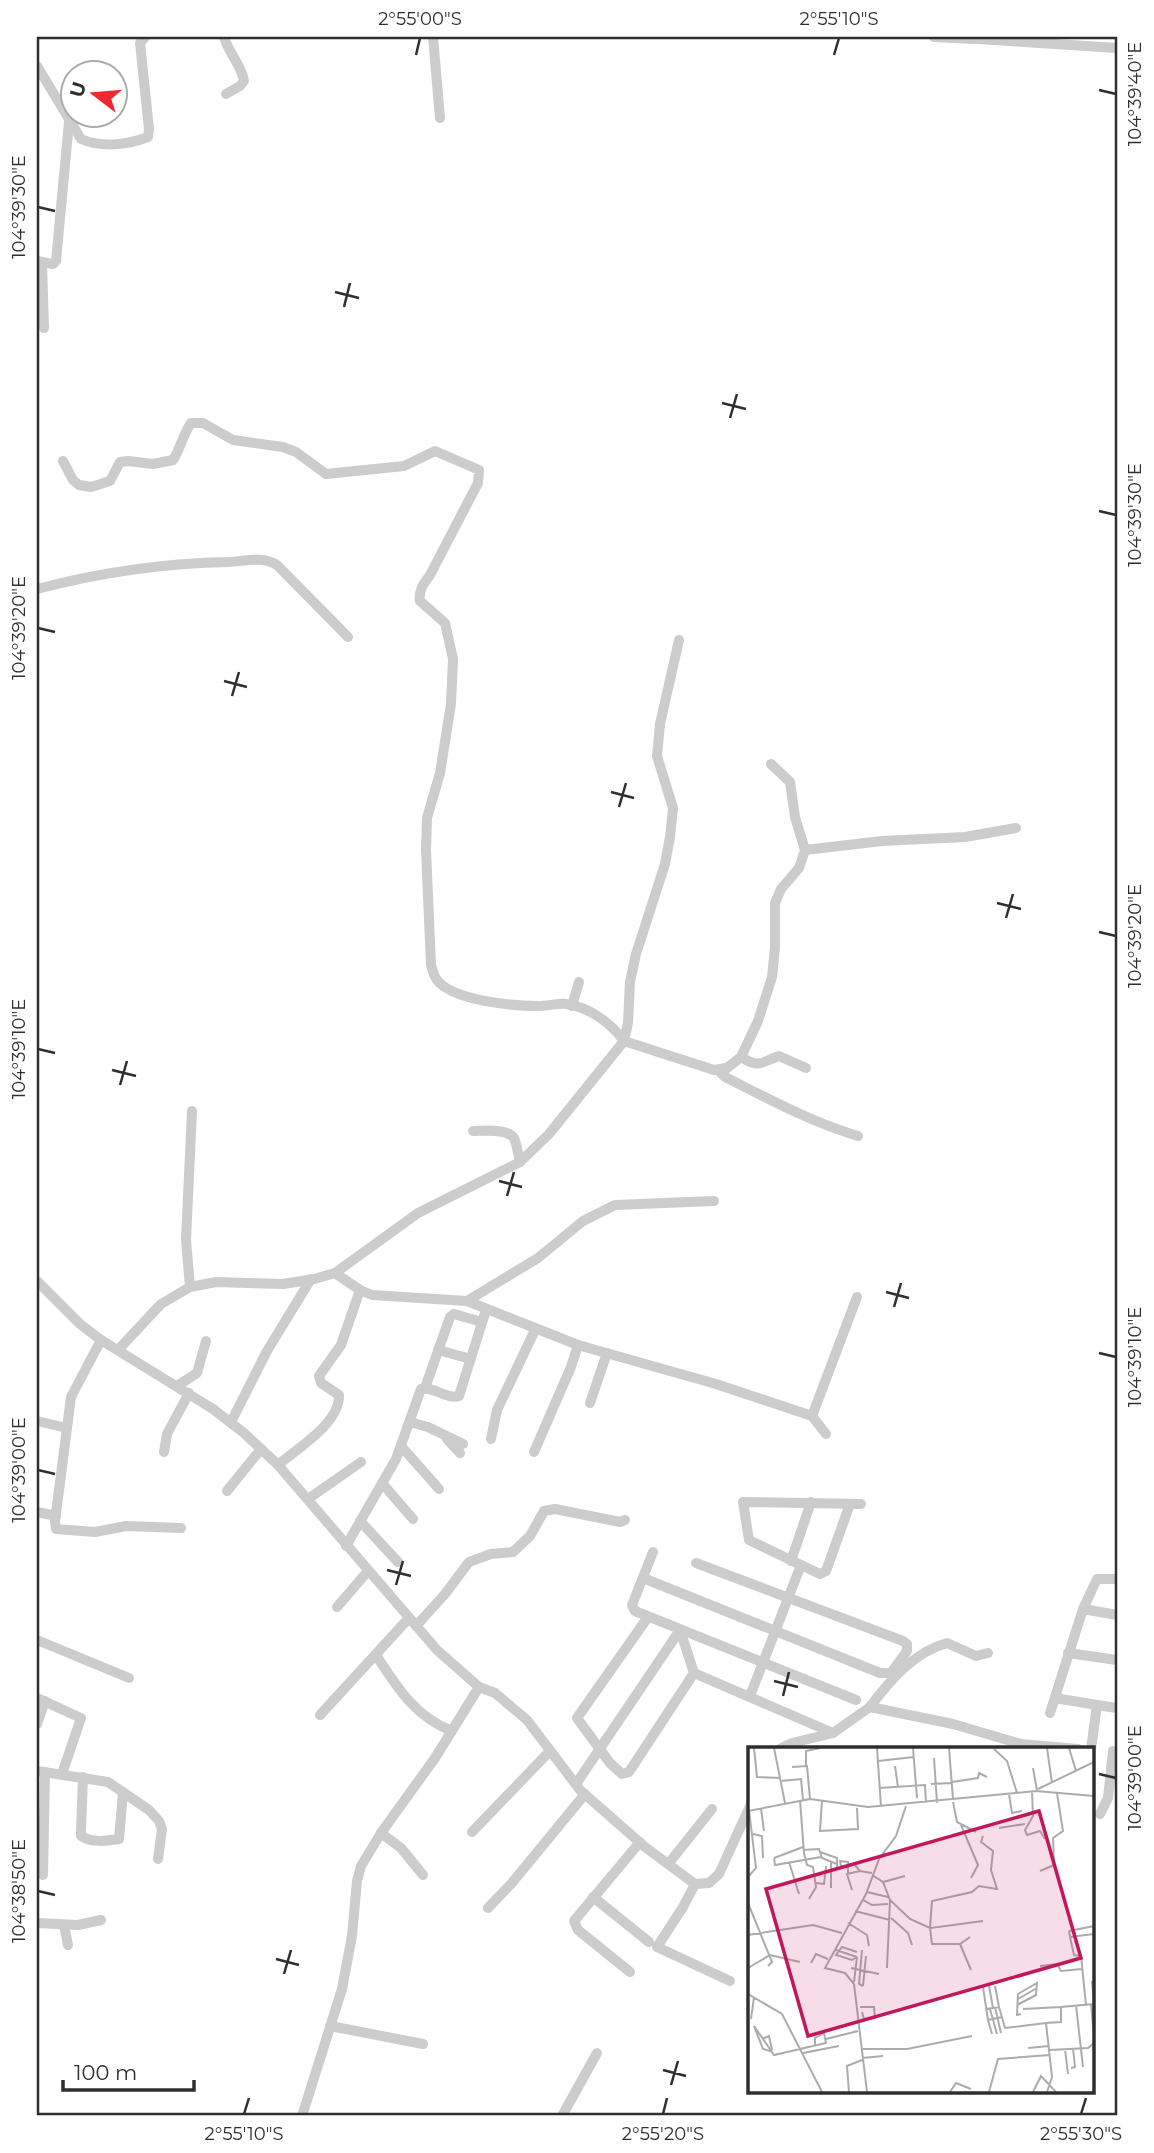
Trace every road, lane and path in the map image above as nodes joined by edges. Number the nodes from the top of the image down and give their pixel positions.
1 (145, 37) edge
2 (224, 37) edge
3 (433, 37) edge
4 (934, 37) edge
5 (978, 38) edge
6 (1117, 48) edge
7 (37, 66) edge
8 (226, 94) dead end
9 (60, 106) edge
10 (440, 118) dead end
11 (68, 130) edge
12 (75, 130) edge
13 (39, 262) edge
14 (44, 328) dead end
15 (63, 461) dead end
16 (37, 589) edge
17 (348, 638) dead end
18 (679, 640) dead end
19 (771, 764) dead end
20 (1016, 828) dead end
21 (806, 850) junction
22 (579, 982) dead end
23 (572, 1006) junction
24 (624, 1041) junction
25 (741, 1057) junction
26 (806, 1068) dead end
27 (719, 1070) junction
28 (192, 1111) dead end
29 (473, 1131) dead end
30 (859, 1136) dead end
31 (520, 1161) junction
32 (714, 1201) dead end
33 (335, 1273) junction
34 (311, 1279) junction
35 (37, 1281) edge
36 (190, 1287) junction
37 (360, 1290) junction
38 (857, 1297) dead end
39 (467, 1301) junction
40 (486, 1310) junction
41 (482, 1322) junction
42 (535, 1330) junction
43 (101, 1340) junction
44 (206, 1341) dead end
45 (578, 1345) junction
46 (118, 1350) junction
47 (438, 1350) junction
48 (607, 1353) junction
49 (471, 1359) junction
50 (177, 1386) junction
51 (425, 1388) junction
52 (188, 1393) junction
53 (590, 1403) dead end
54 (813, 1416) junction
55 (37, 1420) edge
56 (231, 1422) junction
57 (410, 1422) junction
58 (66, 1428) junction
59 (826, 1434) dead end
60 (491, 1439) dead end
61 (401, 1446) junction
62 (461, 1448) dead end
63 (261, 1449) junction
64 (164, 1452) dead end
65 (534, 1452) dead end
66 (360, 1462) dead end
67 (278, 1465) junction
68 (382, 1483) junction
69 (439, 1489) dead end
70 (227, 1491) dead end
71 (308, 1499) junction
72 (811, 1502) junction
73 (37, 1512) edge
74 (56, 1516) junction
75 (413, 1519) dead end
76 (625, 1520) dead end
77 (360, 1521) junction
78 (181, 1528) dead end
79 (346, 1546) junction
80 (653, 1552) dead end
81 (398, 1562) dead end
82 (696, 1563) dead end
83 (796, 1563) junction
84 (368, 1572) junction
85 (643, 1578) junction
86 (1117, 1579) edge
87 (788, 1598) junction
88 (337, 1607) dead end
89 (1083, 1609) junction
90 (1117, 1615) edge
91 (648, 1617) junction
92 (412, 1622) junction
93 (680, 1630) junction
94 (776, 1630) junction
95 (37, 1640) edge
96 (988, 1653) dead end
97 (1068, 1653) junction
98 (376, 1655) junction
99 (1117, 1660) edge
100 (765, 1662) junction
101 (694, 1673) junction
102 (129, 1678) dead end
103 (479, 1687) junction
104 (750, 1696) junction
105 (1055, 1698) junction
106 (41, 1700) edge
107 (856, 1700) dead end
108 (1097, 1705) junction
109 (870, 1707) junction
110 (1117, 1708) edge
111 (1050, 1713) dead end
112 (320, 1715) dead end
113 (37, 1724) edge
114 (452, 1731) junction
115 (833, 1733) junction
116 (600, 1747) junction
117 (784, 1747) edge
118 (1055, 1747) edge
119 (1092, 1747) edge
120 (1094, 1749) edge
121 (550, 1751) junction
122 (1115, 1751) edge
123 (41, 1771) edge
124 (62, 1774) junction
125 (83, 1777) junction
126 (576, 1784) junction
127 (123, 1792) junction
128 (585, 1794) junction
129 (712, 1810) dead end
130 (748, 1810) edge
131 (1100, 1814) dead end
132 (472, 1832) dead end
133 (381, 1833) junction
134 (640, 1842) junction
135 (158, 1859) dead end
136 (669, 1863) junction
137 (43, 1875) dead end
138 (423, 1875) dead end
139 (695, 1884) junction
140 (593, 1897) junction
141 (488, 1908) dead end
142 (101, 1920) dead end
143 (37, 1923) edge
144 (64, 1924) junction
145 (649, 1942) dead end
146 (68, 1945) dead end
147 (630, 1972) dead end
148 (730, 1981) dead end
149 (330, 2026) junction
150 (423, 2044) dead end
151 (597, 2053) dead end
152 (302, 2116) edge
153 (562, 2116) edge

1 - 12 street
2 - 8 street
3 - 10 street
4 - 5 street
5 - 6 street
7 - 9 street
11 - 13 street
13 - 14 street
15 - 23 street
16 - 17 street
18 - 24 street
19 - 21 street
20 - 21 street
21 - 25 street
22 - 23 street
23 - 24 street
24 - 27 street
24 - 31 street
25 - 26 street
25 - 27 street
27 - 30 street
28 - 36 street
29 - 31 street
31 - 33 street
32 - 39 street
33 - 34 street
33 - 37 street
34 - 36 street
34 - 56 street
35 - 43 street
36 - 46 street
37 - 39 street
37 - 67 street
38 - 54 street
39 - 40 street
40 - 41 street
40 - 42 street
41 - 47 street
41 - 49 street
42 - 45 street
42 - 60 street
43 - 46 street
43 - 58 street
44 - 50 street
45 - 48 street
45 - 65 street
46 - 50 street
47 - 49 street
47 - 51 street
48 - 53 street
48 - 54 street
49 - 51 street
50 - 52 street
51 - 57 street
52 - 56 street
52 - 64 street
54 - 59 street
55 - 58 street
56 - 63 street
57 - 61 street
57 - 62 street
58 - 74 street
61 - 68 street
61 - 69 street
63 - 67 street
63 - 70 street
66 - 71 street
67 - 71 street
68 - 75 street
68 - 77 street
71 - 79 street
72 - 83 street
72 - 83 street
72 - 83 street
73 - 74 street
74 - 78 street
76 - 92 street
77 - 79 street
77 - 81 street
79 - 84 street
80 - 85 street
82 - 87 street
83 - 87 street
84 - 88 street
84 - 92 street
85 - 91 street
85 - 94 street
86 - 89 street
87 - 94 street
87 - 94 street
89 - 90 street
89 - 97 street
91 - 93 street
91 - 116 street
92 - 98 street
92 - 103 street
93 - 100 street
93 - 101 street
93 - 116 street
94 - 100 street
95 - 102 street
96 - 109 street
97 - 99 street
97 - 105 street
98 - 112 street
98 - 114 street
100 - 104 street
100 - 107 street
101 - 104 street
101 - 116 street
103 - 114 street
103 - 121 street
104 - 115 street
105 - 108 street
105 - 111 street
106 - 113 street
106 - 124 street
108 - 110 street
108 - 119 street
109 - 115 street
109 - 118 street
114 - 133 street
115 - 117 street
116 - 126 street
120 - 122 street
121 - 126 street
121 - 132 street
122 - 131 street
123 - 124 street
123 - 137 street
124 - 125 street
125 - 127 street
125 - 127 street
126 - 128 street
127 - 135 street
128 - 134 street
128 - 141 street
129 - 136 street
130 - 139 street
133 - 138 street
133 - 149 street
134 - 136 street
134 - 140 street
136 - 139 street
139 - 148 street
140 - 145 street
140 - 147 street
142 - 144 street
143 - 144 street
144 - 146 street
149 - 150 street
149 - 152 street
151 - 153 street

